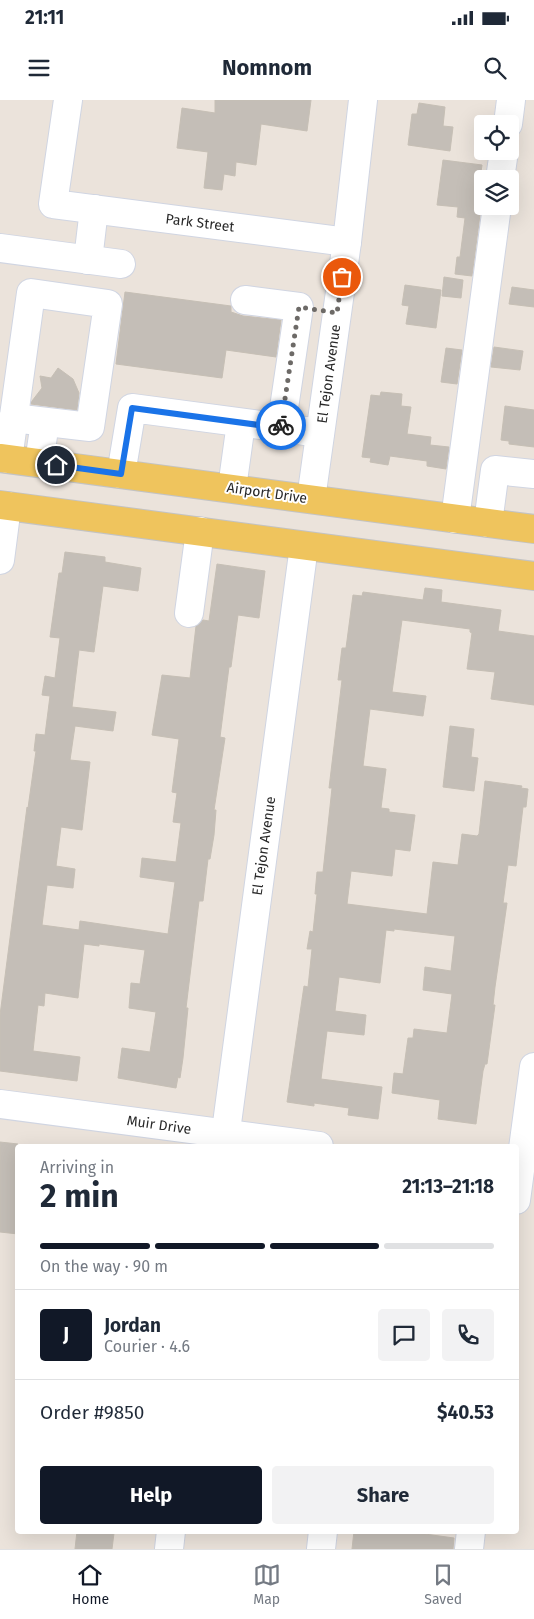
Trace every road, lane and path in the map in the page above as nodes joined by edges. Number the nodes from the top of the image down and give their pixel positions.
1 (68, 100) edge
2 (363, 100) edge
3 (511, 100) edge
4 (509, 115) edge
5 (94, 209) junction
6 (496, 215) edge
7 (347, 242) junction
8 (0, 248) edge
9 (54, 255) junction
10 (88, 260) junction
11 (121, 264) dead end
12 (49, 296) junction
13 (245, 300) dead end
14 (299, 307) junction
15 (337, 313) junction
16 (14, 418) junction
17 (45, 422) junction
18 (241, 423) junction
19 (281, 428) junction
20 (320, 433) junction
21 (4, 459) edge
22 (39, 463) junction
23 (121, 474) junction
24 (534, 474) edge
25 (232, 488) junction
26 (311, 499) junction
27 (3, 506) edge
28 (455, 518) junction
29 (488, 523) junction
30 (534, 529) edge
31 (200, 531) junction
32 (304, 546) junction
33 (0, 560) edge
34 (534, 576) edge
35 (189, 613) dead end
36 (534, 1067) edge
37 (0, 1104) edge
38 (224, 1140) edge
39 (287, 1144) edge
40 (523, 1173) edge
41 (519, 1188) edge
42 (171, 1534) edge
43 (323, 1534) edge
44 (471, 1534) edge
45 (169, 1549) edge
46 (321, 1549) edge
47 (469, 1549) edge

1 - 5 street, Park Street
2 - 7 street, El Tejon Avenue
3 - 4 street
5 - 7 street, Park Street
5 - 10 street
6 - 28 street
7 - 15 street, El Tejon Avenue
8 - 9 street
9 - 10 street
9 - 12 street
10 - 11 street
12 - 16 street
12 - 17 street
13 - 14 street
14 - 15 street
14 - 19 street
15 - 20 street, El Tejon Avenue
16 - 17 street
16 - 21 street
17 - 22 street
18 - 19 street
18 - 23 street
18 - 25 street
19 - 20 street
20 - 26 street, El Tejon Avenue
21 - 22 main road, Airport Drive
22 - 23 main road, Airport Drive
23 - 25 main road, Airport Drive
24 - 29 street
25 - 26 main road, Airport Drive
26 - 28 main road, Airport Drive
27 - 31 main road
27 - 33 street
28 - 29 main road, Airport Drive
29 - 30 main road, Airport Drive
31 - 32 main road
31 - 35 street
32 - 34 main road
32 - 38 street, El Tejon Avenue
36 - 40 street
37 - 38 street, Muir Drive
38 - 39 street, Muir Drive
40 - 41 street
42 - 45 street
43 - 46 street
44 - 47 street

